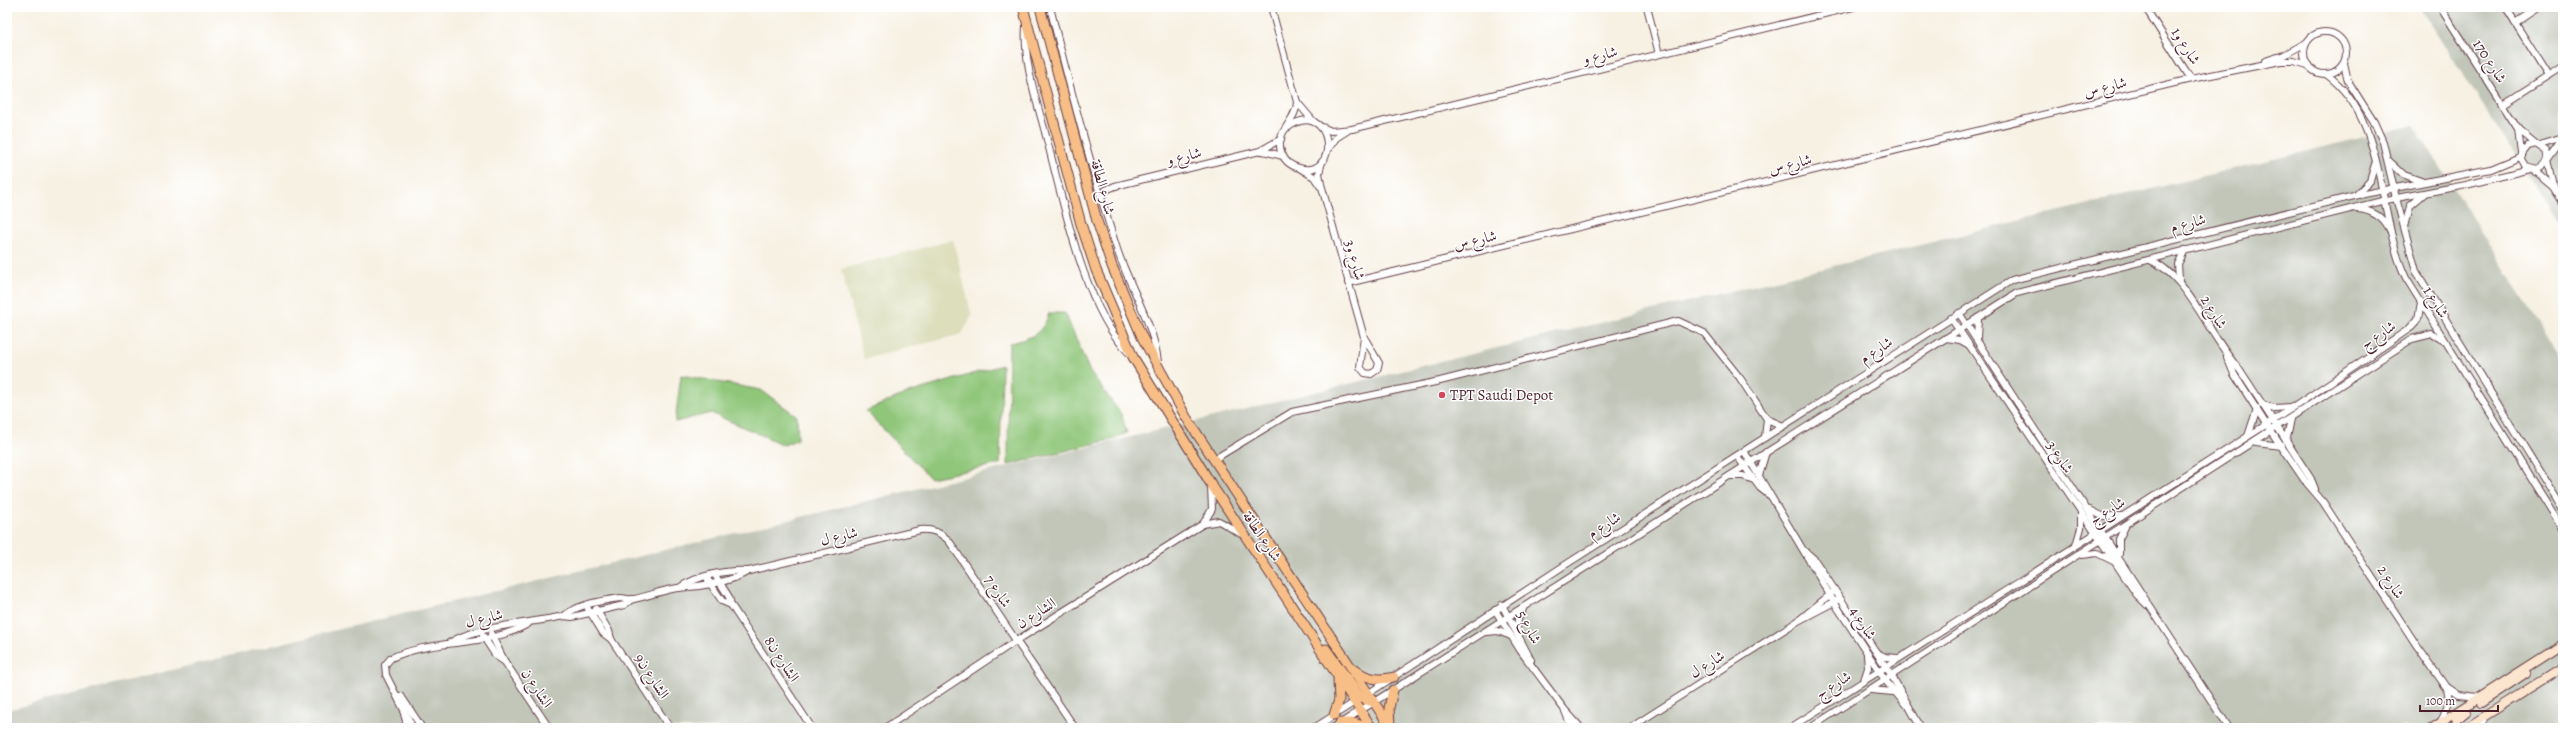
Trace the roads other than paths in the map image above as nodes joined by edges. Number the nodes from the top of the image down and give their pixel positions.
1 (1023, 7) edge
2 (1040, 7) edge
3 (1050, 7) edge
4 (1271, 7) edge
5 (1647, 7) edge
6 (1853, 7) edge
7 (2145, 7) edge
8 (2440, 7) edge
9 (2505, 7) edge
10 (2540, 7) edge
11 (2515, 23) junction
12 (2306, 43) junction
13 (1659, 54) junction
14 (2344, 63) junction
15 (2308, 65) junction
16 (2563, 66) edge
17 (2238, 69) junction
18 (2326, 74) junction
19 (2548, 75) junction
20 (2191, 79) junction
21 (1297, 102) junction
22 (2502, 105) junction
23 (1315, 123) junction
24 (1322, 127) junction
25 (1287, 128) junction
26 (1352, 129) junction
27 (2518, 130) junction
28 (1281, 139) junction
29 (2563, 139) edge
30 (2538, 145) junction
31 (1329, 148) junction
32 (1260, 151) junction
33 (2522, 155) junction
34 (1283, 156) junction
35 (2387, 159) junction
36 (2375, 160) junction
37 (2547, 160) junction
38 (1322, 162) junction
39 (1301, 169) junction
40 (2532, 170) junction
41 (2427, 182) junction
42 (1097, 183) junction
43 (1115, 186) junction
44 (2553, 187) junction
45 (2394, 188) junction
46 (1322, 190) junction
47 (2384, 190) junction
48 (2427, 192) junction
49 (2354, 196) junction
50 (1101, 198) junction
51 (2396, 198) junction
52 (2386, 200) junction
53 (2563, 202) edge
54 (2349, 210) junction
55 (2392, 235) junction
56 (2406, 235) junction
57 (2185, 250) junction
58 (2122, 253) junction
59 (2150, 260) junction
60 (2126, 265) junction
61 (2179, 280) junction
62 (1348, 283) junction
63 (2421, 302) junction
64 (1959, 313) junction
65 (1951, 318) junction
66 (1978, 318) junction
67 (1967, 325) junction
68 (1960, 329) junction
69 (1364, 337) junction
70 (1946, 338) junction
71 (1977, 340) junction
72 (2446, 342) junction
73 (1971, 347) junction
74 (1158, 368) junction
75 (2260, 407) junction
76 (2294, 407) junction
77 (1767, 419) junction
78 (2291, 419) junction
79 (2269, 422) junction
80 (1784, 426) junction
81 (2275, 430) junction
82 (2248, 436) junction
83 (1765, 437) junction
84 (2284, 443) junction
85 (2253, 444) junction
86 (1768, 450) junction
87 (1744, 451) junction
88 (1737, 456) junction
89 (1213, 460) junction
90 (1750, 461) junction
91 (1744, 466) junction
92 (1759, 475) junction
93 (1726, 476) junction
94 (1754, 480) junction
95 (1211, 484) junction
96 (1769, 495) junction
97 (1674, 496) junction
98 (1681, 506) junction
99 (2088, 509) junction
100 (2563, 510) edge
101 (2081, 511) junction
102 (2123, 516) junction
103 (1203, 524) junction
104 (2126, 526) junction
105 (2101, 530) junction
106 (2563, 530) edge
107 (936, 532) joint
108 (2095, 534) junction
109 (1246, 538) junction
110 (2107, 538) junction
111 (2101, 542) junction
112 (2076, 545) junction
113 (1805, 551) junction
114 (2079, 556) junction
115 (2119, 556) junction
116 (2114, 561) junction
117 (1562, 567) junction
118 (749, 571) junction
119 (715, 575) junction
120 (706, 577) junction
121 (1570, 578) junction
122 (719, 581) junction
123 (710, 584) junction
124 (678, 588) junction
125 (1835, 592) junction
126 (1829, 595) junction
127 (1286, 598) junction
128 (632, 599) junction
129 (1840, 599) junction
130 (1834, 602) junction
131 (594, 604) junction
132 (731, 605) junction
133 (1502, 605) junction
134 (586, 607) junction
135 (1524, 607) junction
136 (2150, 608) junction
137 (1496, 610) junction
138 (598, 611) junction
139 (590, 613) junction
140 (564, 616) junction
141 (1509, 617) junction
142 (1502, 621) junction
143 (1798, 621) junction
144 (528, 624) junction
145 (489, 630) junction
146 (481, 632) junction
147 (1484, 632) junction
148 (1518, 632) junction
149 (1512, 636) junction
150 (492, 637) junction
151 (485, 639) junction
152 (611, 639) junction
153 (1016, 641) junction
154 (447, 644) junction
155 (2563, 644) edge
156 (1874, 651) junction
157 (1867, 653) junction
158 (1900, 658) junction
159 (2539, 659) junction
160 (504, 662) junction
161 (1532, 662) junction
162 (1348, 664) junction
163 (1885, 667) junction
164 (2563, 667) edge
165 (1903, 669) junction
166 (1879, 671) junction
167 (1337, 676) junction
168 (1892, 676) junction
169 (1394, 677) junction
170 (388, 680) junction
171 (1864, 680) junction
172 (1885, 680) junction
173 (1898, 687) junction
174 (2446, 687) junction
175 (1393, 690) junction
176 (1868, 690) junction
177 (1894, 692) junction
178 (2480, 697) junction
179 (1361, 698) junction
180 (1906, 705) junction
181 (1367, 706) junction
182 (404, 709) junction
183 (1564, 709) junction
184 (1334, 715) junction
185 (2484, 716) junction
186 (2440, 722) junction
187 (1337, 726) edge
188 (1388, 727) edge
189 (408, 728) edge
190 (413, 728) edge
191 (422, 728) edge
192 (549, 728) edge
193 (670, 728) edge
194 (812, 728) edge
195 (885, 728) edge
196 (1075, 728) edge
197 (1314, 728) edge
198 (1370, 728) edge
199 (1572, 728) edge
200 (1581, 728) edge
201 (1630, 728) edge
202 (1790, 728) edge
203 (1810, 728) edge
204 (1921, 728) edge
205 (2229, 728) edge
206 (2432, 728) edge
207 (2455, 728) edge
208 (2466, 728) edge
209 (2483, 728) edge

1 - 95 main road, شارع الطاقة
2 - 74 main road, شارع الطاقة
3 - 42 street, شارع الطاقة
4 - 21 street
5 - 13 street
6 - 13 street, شارع و
7 - 20 street, شارع و1
8 - 22 street, شارع 170
9 - 11 street
10 - 11 street
11 - 19 street
12 - 14 street
12 - 15 street
12 - 17 street, شارع س
13 - 26 street, شارع و
14 - 18 street
14 - 35 street, شارع 1
15 - 17 street, شارع س
15 - 18 street
16 - 19 street
17 - 20 street, شارع س
18 - 36 street, شارع 1
19 - 22 street
20 - 62 street, شارع س
21 - 23 street
21 - 25 street
22 - 27 street, شارع 170
23 - 24 street
23 - 25 street
24 - 26 street, شارع و
24 - 31 street
25 - 28 street
26 - 31 street, شارع و
27 - 30 street, شارع 170
27 - 33 street, شارع 170
28 - 32 street, شارع و
28 - 34 street
29 - 30 street
29 - 37 street
30 - 33 street
30 - 37 street
31 - 38 street
32 - 34 street, شارع و
32 - 43 street, شارع و
33 - 40 street
33 - 41 street, شارع م
34 - 39 street
35 - 41 street
35 - 45 street, شارع 1
36 - 47 street, شارع 1
36 - 49 street
37 - 40 street
37 - 44 street
38 - 39 street
38 - 46 street, شارع و3
39 - 46 street, شارع و3
40 - 44 street
40 - 48 street, شارع م
41 - 45 street, شارع م
42 - 43 street, شارع و
42 - 50 street, شارع الطاقة
43 - 50 street, شارع و
44 - 53 street
45 - 47 street, شارع م
45 - 51 street, شارع 1
46 - 62 street, شارع و3
47 - 49 street, شارع م
47 - 52 street, شارع 1
48 - 51 street, شارع م
48 - 56 street
49 - 58 street, شارع م
50 - 74 street, شارع الطاقة
51 - 52 street, شارع م
51 - 56 street, شارع 1
52 - 54 street, شارع م
52 - 55 street, شارع 1
54 - 55 street
54 - 57 street, شارع م
55 - 63 street, شارع 1
56 - 100 street, شارع 1
57 - 59 street, شارع م
57 - 61 street
58 - 60 street
58 - 64 street, شارع م
59 - 60 street, شارع م
59 - 61 street, شارع 2
60 - 66 street, شارع م
61 - 75 street, شارع 2
62 - 69 street, شارع و3
63 - 72 street, شارع 1
63 - 76 street, شارع ج
64 - 65 street, شارع م
64 - 67 street, شارع 3
65 - 68 street, شارع 3
65 - 80 street, شارع م
66 - 67 street, شارع م
66 - 71 street
67 - 68 street, شارع م
67 - 71 street, شارع 3
68 - 70 street, شارع م
68 - 73 street, شارع 3
69 - 69 street, شارع و3
70 - 73 street
70 - 86 street, شارع م
71 - 99 street, شارع 3
72 - 78 street, شارع ج
72 - 106 street, شارع 1
73 - 101 street, شارع 3
74 - 89 main road, شارع الطاقة
75 - 76 street
75 - 79 street, شارع 2
75 - 82 street
76 - 79 street, شارع ج
77 - 80 street
77 - 83 street
77 - 89 street
78 - 81 street, شارع ج
78 - 84 street
79 - 81 street, شارع 2
79 - 82 street, شارع ج
80 - 83 street, شارع م
81 - 84 street, شارع 2
81 - 85 street, شارع ج
82 - 102 street, شارع ج
83 - 87 street, شارع م
84 - 85 street
84 - 174 street, شارع 2
85 - 104 street, شارع ج
86 - 90 street, شارع م
86 - 92 street
87 - 88 street, شارع م
87 - 90 street, شارع 4
88 - 91 street, شارع 4
88 - 97 street, شارع م
89 - 162 main road, شارع الطاقة
90 - 91 street, شارع م
90 - 92 street, شارع 4
91 - 93 street, شارع م
91 - 94 street, شارع 4
92 - 96 street, شارع 4
93 - 94 street
93 - 98 street, شارع م
94 - 96 street, شارع 4
95 - 103 street
95 - 109 main road, شارع الطاقة
96 - 113 street, شارع 4
97 - 98 street
97 - 117 street, شارع م
98 - 121 street, شارع م
99 - 102 street
99 - 105 street, شارع 3
101 - 108 street, شارع 3
101 - 112 street
102 - 105 street, شارع ج
103 - 109 street, الشارع ن
103 - 153 street, الشارع ن
104 - 110 street, شارع ج
104 - 115 street
105 - 108 street, شارع ج
105 - 110 street, شارع 3
107 - 118 street, شارع ل
107 - 153 street, شارع 7
108 - 111 street, شارع 3
108 - 112 street, شارع ج
109 - 127 main road, شارع الطاقة
110 - 111 street, شارع ج
110 - 115 street, شارع 3
111 - 114 street, شارع ج
111 - 116 street, شارع 3
112 - 158 street, شارع ج
113 - 125 street, شارع 4
113 - 126 street, شارع 4
114 - 116 street
114 - 165 street, شارع ج
115 - 136 street, شارع 3
116 - 136 street, شارع 3
117 - 121 street
117 - 133 street, شارع م
118 - 119 street, شارع ل
118 - 122 street, شارع ل
119 - 120 street, شارع ل
119 - 122 street, الشارع ن8
120 - 123 street, الشارع ن8
120 - 124 street, شارع ل
121 - 135 street, شارع م
122 - 123 street, شارع ل
122 - 132 street, الشارع ن8
123 - 124 street, شارع ل
123 - 132 street, الشارع ن8
124 - 128 street, شارع ل
125 - 126 street, شارع ل
125 - 129 street, شارع 4
126 - 130 street, شارع 4
126 - 143 street, شارع ل
127 - 167 main road, شارع الطاقة
127 - 179 main road
128 - 131 street, شارع ل
128 - 138 street, شارع ل
129 - 130 street, شارع ل
129 - 156 street, شارع 4
130 - 143 street, شارع ل
130 - 157 street, شارع 4
131 - 134 street, شارع ل
131 - 138 street, الشارع ن9
132 - 194 street, الشارع ن8
133 - 137 street, شارع م
133 - 141 street, شارع 5
134 - 139 street, الشارع ن9
134 - 140 street, شارع ل
135 - 141 street, شارع م
135 - 148 street
136 - 205 street, شارع 3
137 - 142 street, شارع 5
137 - 169 street, شارع م
138 - 139 street, شارع ل
138 - 152 street, الشارع ن9
139 - 140 street, شارع ل
139 - 152 street, الشارع ن9
140 - 144 street, شارع ل
141 - 142 street, شارع م
141 - 148 street, شارع 5
142 - 147 street, شارع م
142 - 149 street, شارع 5
143 - 201 street, شارع ل
144 - 145 street, شارع ل
144 - 150 street, شارع ل
145 - 146 street, شارع ل
145 - 150 street, الشارع ن
146 - 151 street, الشارع ن
146 - 154 street, شارع ل
147 - 149 street
147 - 175 street, شارع م
148 - 161 street, شارع 5
149 - 161 street, شارع 5
150 - 151 street, شارع ل
150 - 160 street, الشارع ن
151 - 154 street, شارع ل
151 - 160 street, الشارع ن
152 - 193 street, الشارع ن9
153 - 195 street, الشارع ن
153 - 196 street, شارع 7
154 - 170 street, شارع ل
155 - 159 street
156 - 158 street
156 - 163 street, شارع 4
157 - 166 street, شارع 4
157 - 171 street
158 - 163 street, شارع ج
159 - 178 street
159 - 207 street
160 - 192 street, الشارع ن
161 - 183 street, شارع 5
162 - 169 main road
162 - 179 main road, شارع الطاقة
163 - 166 street, شارع ج
163 - 168 street, شارع 4
164 - 185 street
165 - 168 street, شارع ج
165 - 173 street
166 - 171 street, شارع ج
166 - 172 street, شارع 4
167 - 179 main road, شارع الطاقة
167 - 184 main road
168 - 172 street, شارع ج
168 - 173 street, شارع 4
169 - 179 street, شارع م
170 - 182 street
170 - 191 street
171 - 202 street, شارع ج
172 - 176 street, شارع ج
172 - 177 street, شارع 4
173 - 180 street, شارع 4
174 - 178 street, شارع 2
174 - 186 street
175 - 181 street, شارع م
175 - 188 main road
176 - 177 street
176 - 203 street, شارع ج
177 - 180 street, شارع 4
178 - 186 street
179 - 181 main road, شارع الطاقة
179 - 181 main road
179 - 184 street, شارع م
180 - 204 street, شارع 4
181 - 187 street, شارع م
181 - 188 main road, شارع الطاقة
181 - 198 main road, شارع الطاقة
182 - 189 street
182 - 190 street
183 - 199 street, شارع 5
183 - 200 street, شارع 5
184 - 197 street, شارع م
185 - 208 street
185 - 209 street
186 - 206 street
187 - 198 main road

